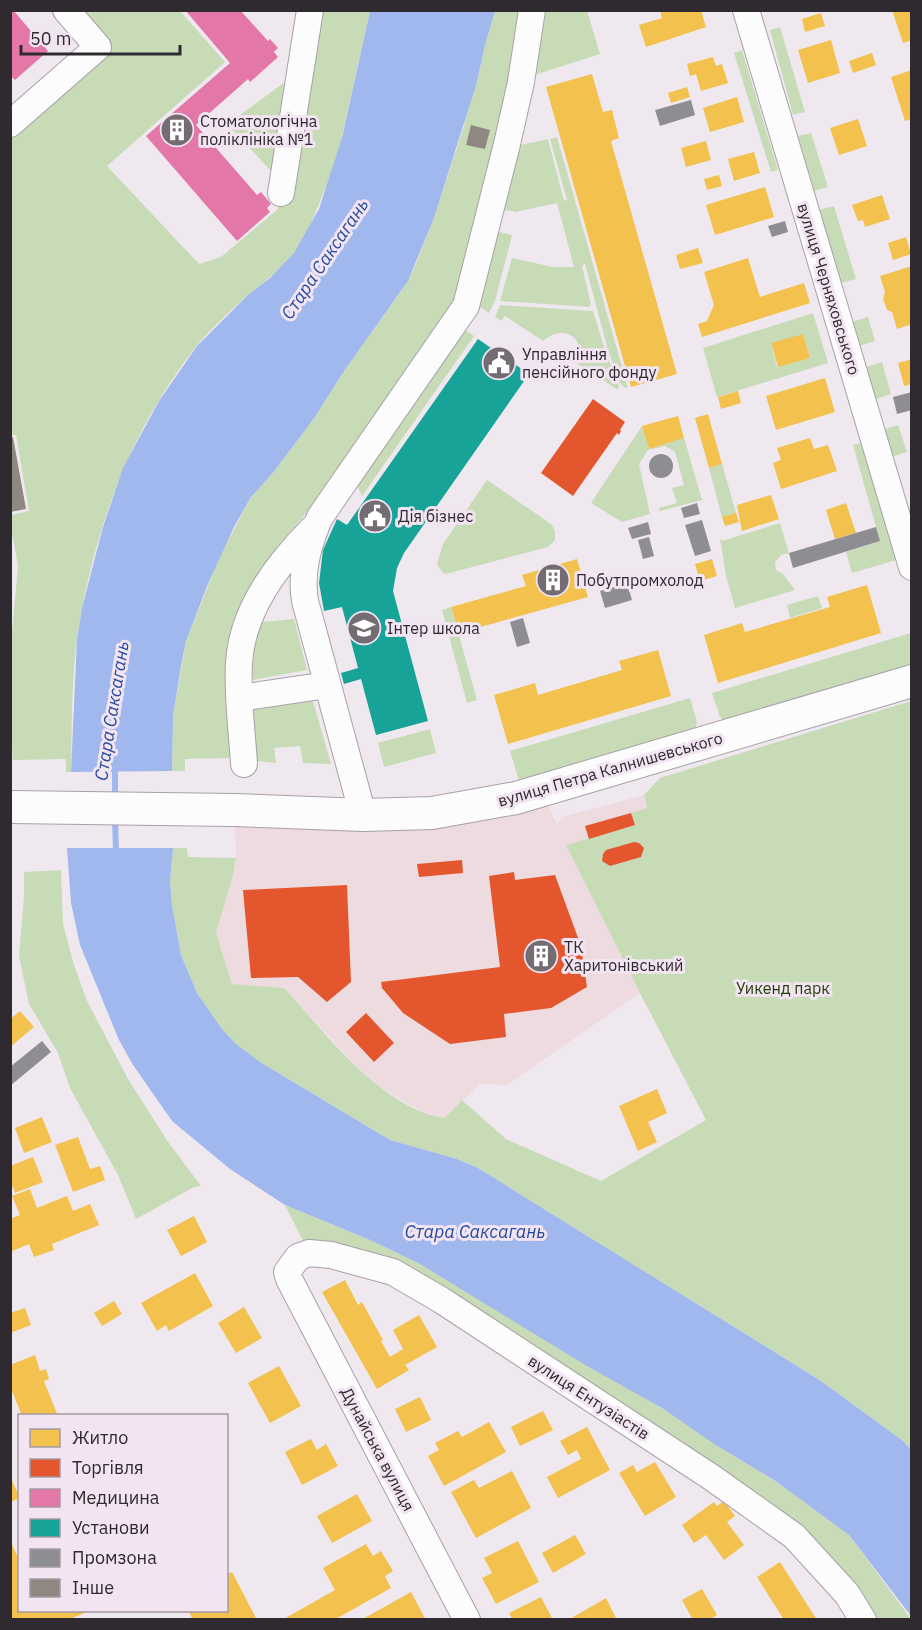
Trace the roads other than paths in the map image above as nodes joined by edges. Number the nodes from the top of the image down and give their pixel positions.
1 (66, 10) edge
2 (309, 10) edge
3 (532, 10) edge
4 (746, 10) edge
5 (10, 124) edge
6 (281, 193) dead end
7 (317, 524) junction
8 (912, 567) edge
9 (912, 681) edge
10 (327, 685) junction
11 (240, 698) junction
12 (244, 764) dead end
13 (19, 807) edge
14 (363, 815) junction
15 (289, 1279) joint
16 (467, 1620) edge
17 (863, 1620) edge

1 - 5 street
2 - 6 street
3 - 7 street
4 - 8 street, вулиця Черняховського
7 - 10 street
7 - 11 street
9 - 14 main road, вулиця Петра Калнишевського
10 - 11 street
10 - 14 street
11 - 12 street
13 - 14 main road, вулиця Петра Калнишевського
15 - 16 street, Дунайська вулиця
15 - 17 street, вулиця Ентузіастів

